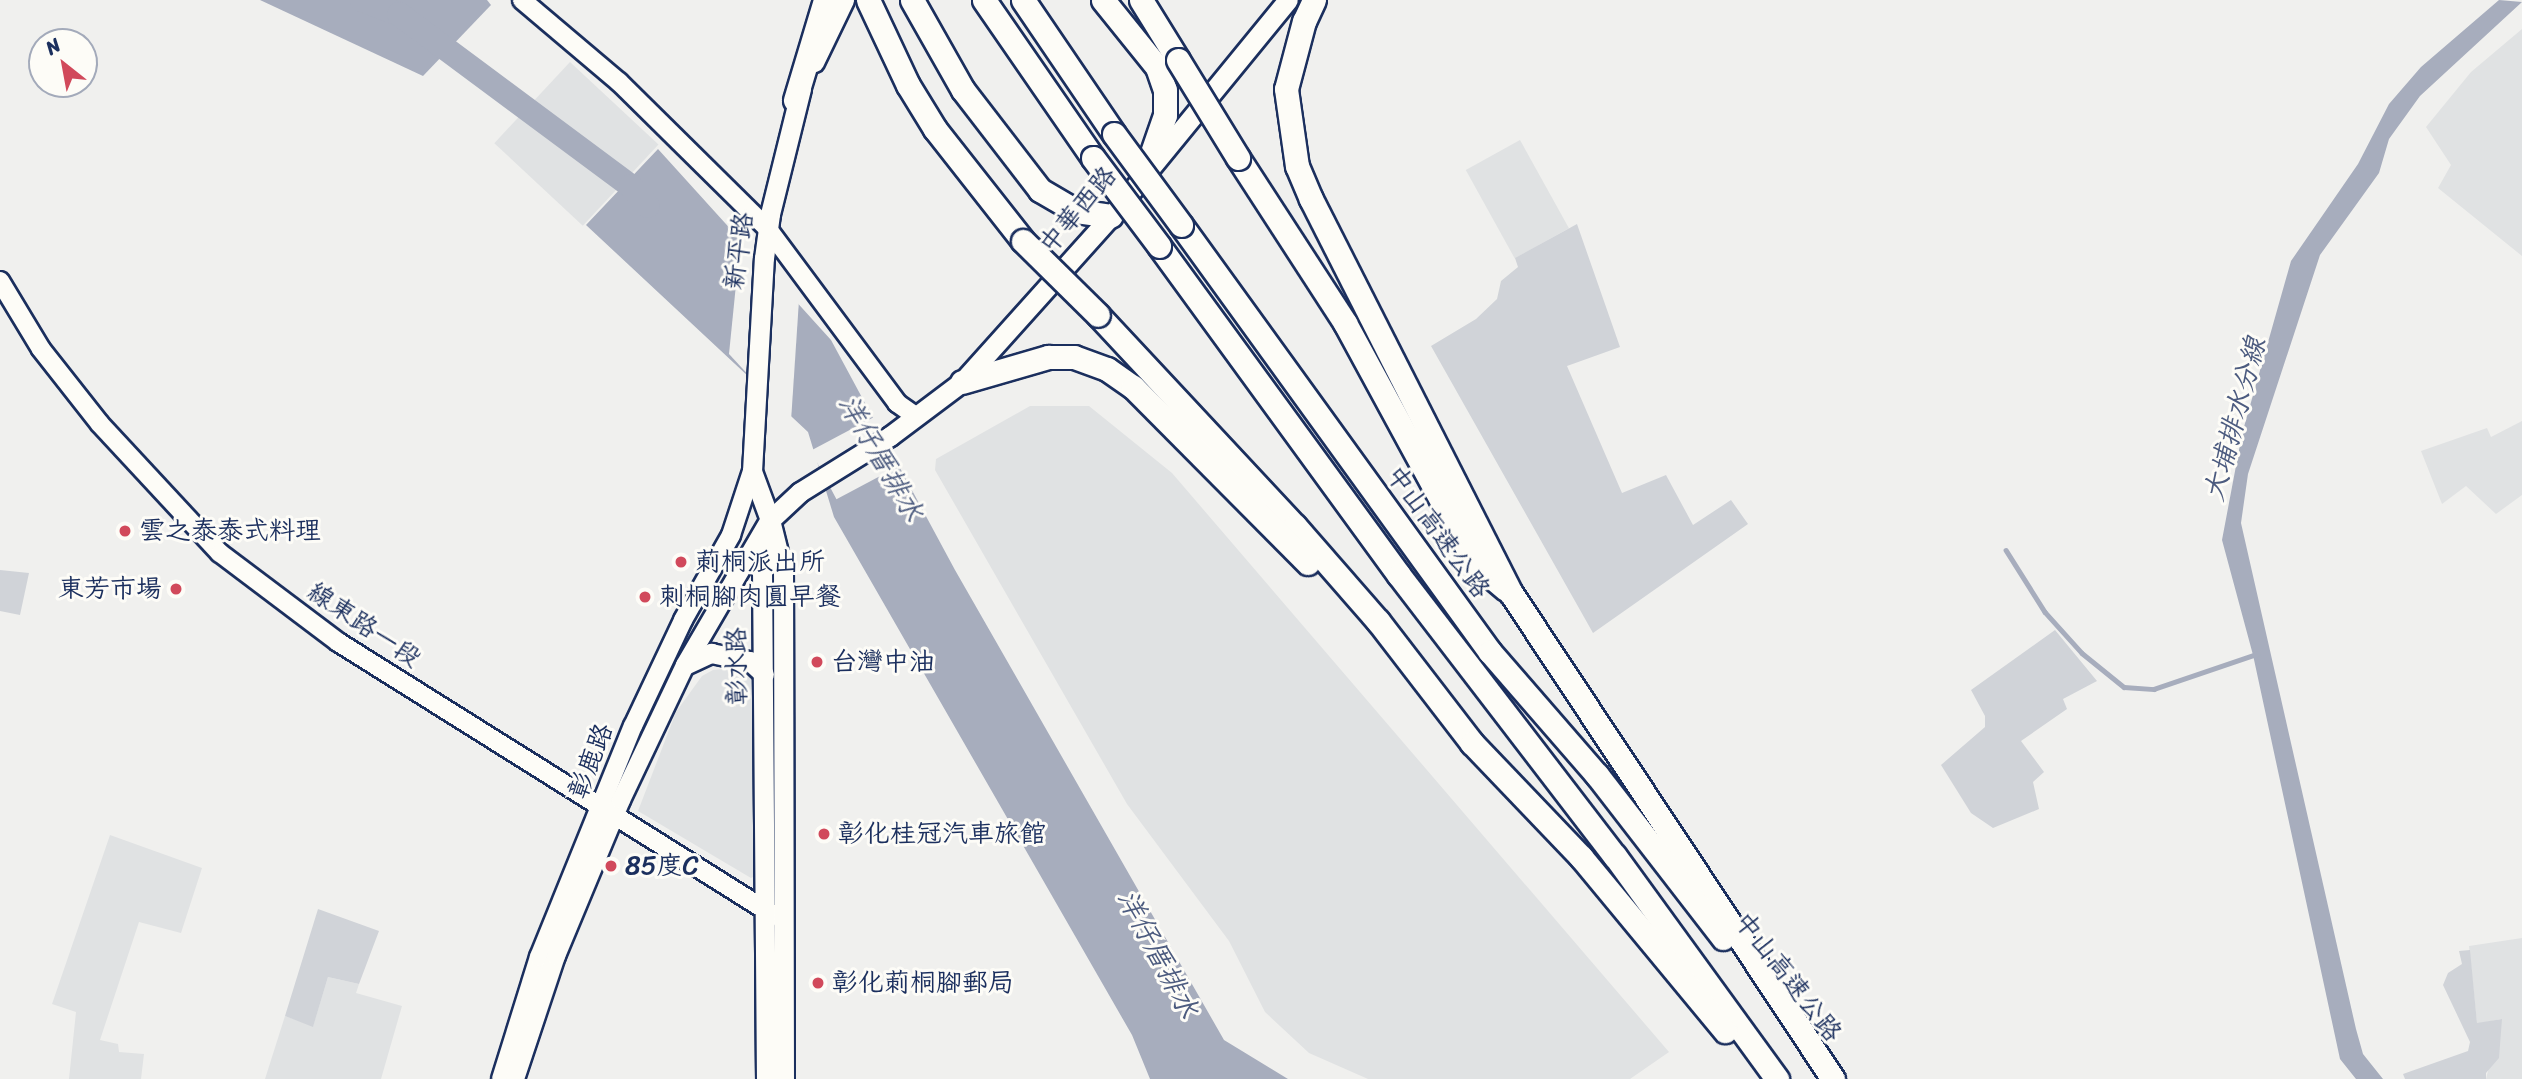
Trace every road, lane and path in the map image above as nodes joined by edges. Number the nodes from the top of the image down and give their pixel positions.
1 (522, 0) edge
2 (825, 0) edge
3 (844, 0) edge
4 (868, 0) edge
5 (912, 0) edge
6 (984, 0) edge
7 (1023, 0) edge
8 (1102, 0) edge
9 (1141, 0) edge
10 (1288, 0) edge
11 (1314, 0) edge
12 (795, 100) junction
13 (1146, 170) junction
14 (1111, 216) junction
15 (769, 222) junction
16 (0, 281) edge
17 (962, 382) junction
18 (917, 417) junction
19 (752, 471) junction
20 (770, 520) junction
21 (1511, 593) junction
22 (685, 665) junction
23 (764, 674) junction
24 (1472, 743) junction
25 (609, 811) junction
26 (773, 915) junction
27 (1761, 1056) junction
28 (501, 1079) edge
29 (515, 1079) edge
30 (766, 1079) edge
31 (784, 1079) edge
32 (1777, 1079) edge
33 (1833, 1079) edge

1 - 15 main road
2 - 12 highway
3 - 12 main road, 新平路
4 - 24 highway, bridge
5 - 14 highway
6 - 27 highway, bridge
7 - 33 highway, 中山高速公路, bridge
8 - 13 highway
9 - 21 highway, bridge
10 - 13 main road, 中華西路
11 - 21 highway
12 - 15 main road, 新平路
13 - 14 main road, 中華西路
14 - 17 main road, 中華西路
15 - 18 main road
15 - 19 main road, 新平路
16 - 25 main road, 線東路一段
17 - 18 main road, 中華西路
17 - 24 highway
18 - 20 main road, 中華西路
19 - 20 main road, 新平路
19 - 25 main road, 彰鹿路
20 - 22 main road, 彰鹿路
20 - 23 main road, 彰水路
20 - 26 main road, 彰水路
21 - 33 highway
22 - 23 main road
22 - 25 main road, 彰鹿路
23 - 26 main road, 彰水路
24 - 27 highway
25 - 26 main road, 線東路一段
25 - 28 main road, 彰鹿路
25 - 29 main road, 彰鹿路
26 - 30 main road, 彰水路
26 - 31 main road, 彰水路
27 - 32 highway

